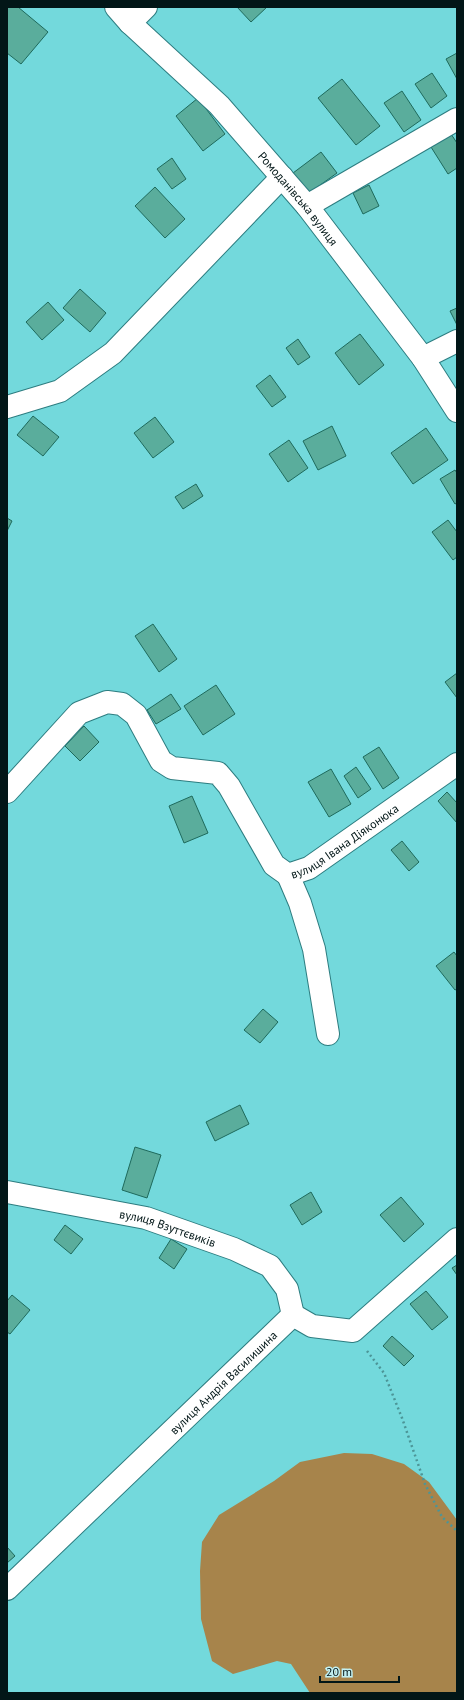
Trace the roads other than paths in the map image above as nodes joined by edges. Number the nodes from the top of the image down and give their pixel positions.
1 (146, 7) edge
2 (123, 15) edge
3 (457, 119) edge
4 (282, 177) junction
5 (307, 206) junction
6 (457, 341) edge
7 (422, 358) junction
8 (7, 407) edge
9 (457, 411) edge
10 (457, 764) edge
11 (7, 792) edge
12 (288, 875) junction
13 (328, 1034) dead end
14 (7, 1192) edge
15 (457, 1239) edge
16 (293, 1315) junction
17 (7, 1589) edge

1 - 2 street
2 - 4 street, Ромоданівська вулиця
3 - 5 street
4 - 5 street, Ромоданівська вулиця
4 - 8 street
5 - 7 street, Ромоданівська вулиця
6 - 7 street
7 - 9 street, Ромоданівська вулиця
10 - 12 street, вулиця Івана Діяконюка
11 - 12 street, вулиця Івана Діяконюка
12 - 13 street
14 - 16 street, вулиця Взуттєвиків
15 - 16 street
16 - 17 street, вулиця Андрія Василишина

